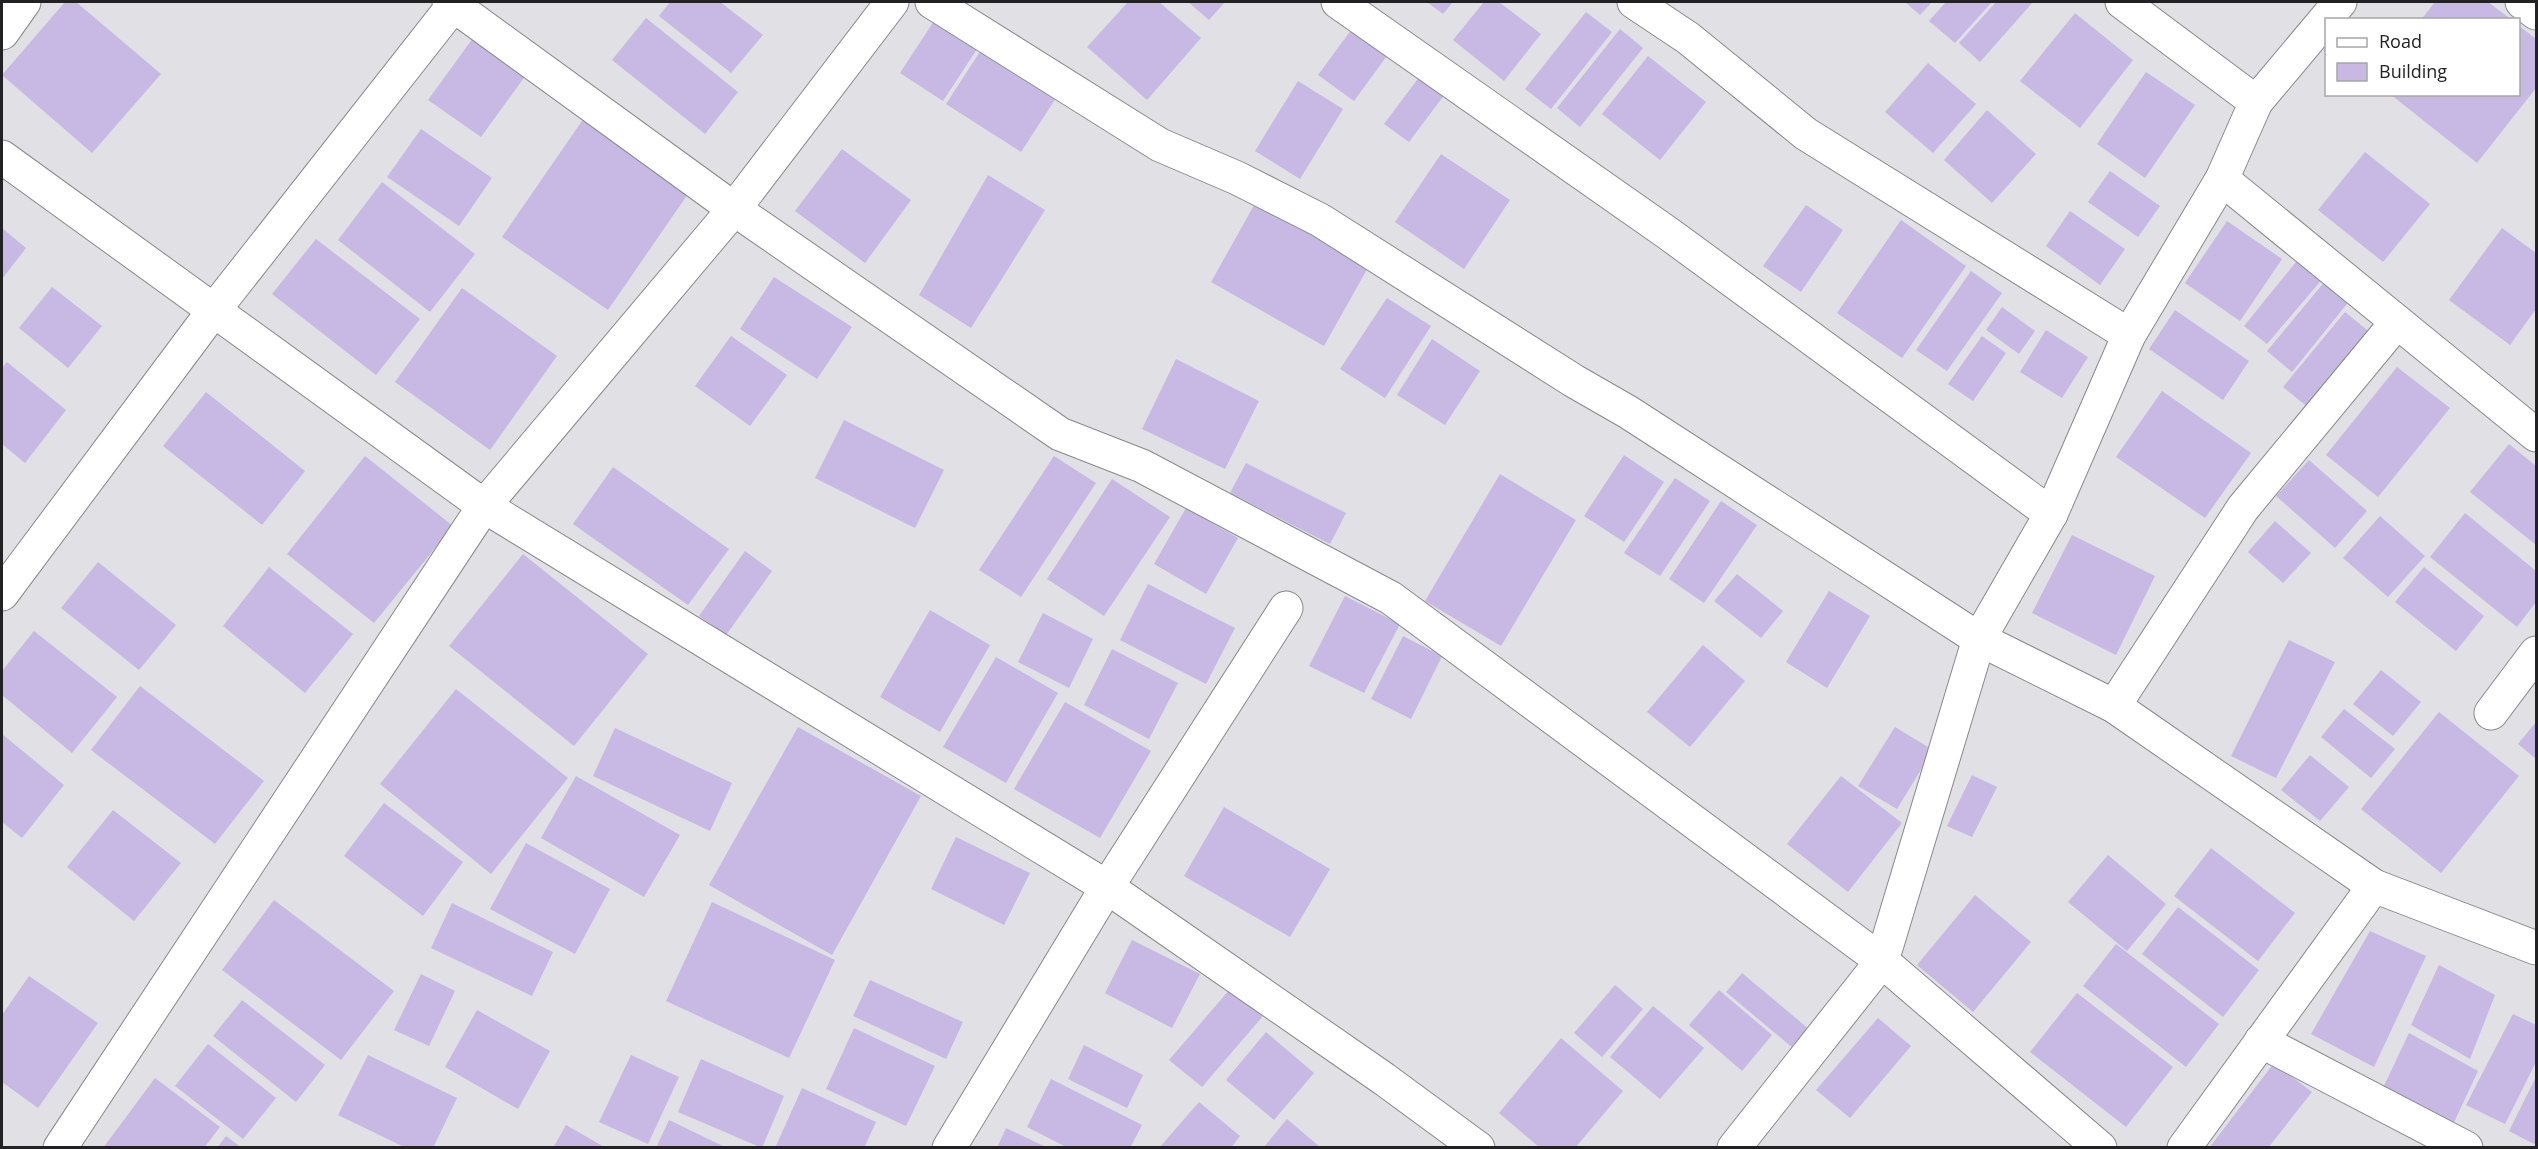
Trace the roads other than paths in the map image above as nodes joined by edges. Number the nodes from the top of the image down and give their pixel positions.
1 (24, 2) edge
2 (891, 2) edge
3 (932, 2) edge
4 (1338, 2) edge
5 (1635, 2) edge
6 (2122, 2) edge
7 (2340, 2) edge
8 (2522, 2) edge
9 (452, 3) edge
10 (2536, 13) edge
11 (2327, 18) edge
12 (2325, 20) edge
13 (2, 33) edge
14 (2256, 102) junction
15 (2, 157) edge
16 (2222, 179) junction
17 (734, 209) junction
18 (214, 310) junction
19 (2397, 322) junction
20 (2129, 335) junction
21 (2536, 435) edge
22 (484, 506) junction
23 (2051, 514) junction
24 (2, 594) edge
25 (1286, 608) dead end
26 (1979, 639) junction
27 (2536, 653) edge
28 (2115, 706) junction
29 (2491, 713) dead end
30 (2374, 886) junction
31 (1107, 887) junction
32 (2536, 948) edge
33 (1882, 961) junction
34 (2261, 1041) junction
35 (60, 1148) edge
36 (949, 1148) edge
37 (1478, 1148) edge
38 (1734, 1148) edge
39 (2100, 1148) edge
40 (2184, 1148) edge
41 (2466, 1148) edge

1 - 13 street
2 - 17 street
3 - 26 street
4 - 23 street
5 - 20 street
6 - 14 street
7 - 11 street
8 - 10 street
9 - 17 street
9 - 18 street
12 - 14 street
14 - 16 street
15 - 18 street
16 - 19 street
16 - 20 street
17 - 22 street
17 - 33 street
18 - 22 street
18 - 24 street
19 - 21 street
19 - 28 street
20 - 23 street
22 - 31 street
22 - 35 street
23 - 26 street
25 - 31 street
26 - 28 street
26 - 33 street
27 - 29 street
28 - 30 street
30 - 32 street
30 - 34 street
31 - 36 street
31 - 37 street
33 - 38 street
33 - 39 street
34 - 40 street
34 - 41 street

